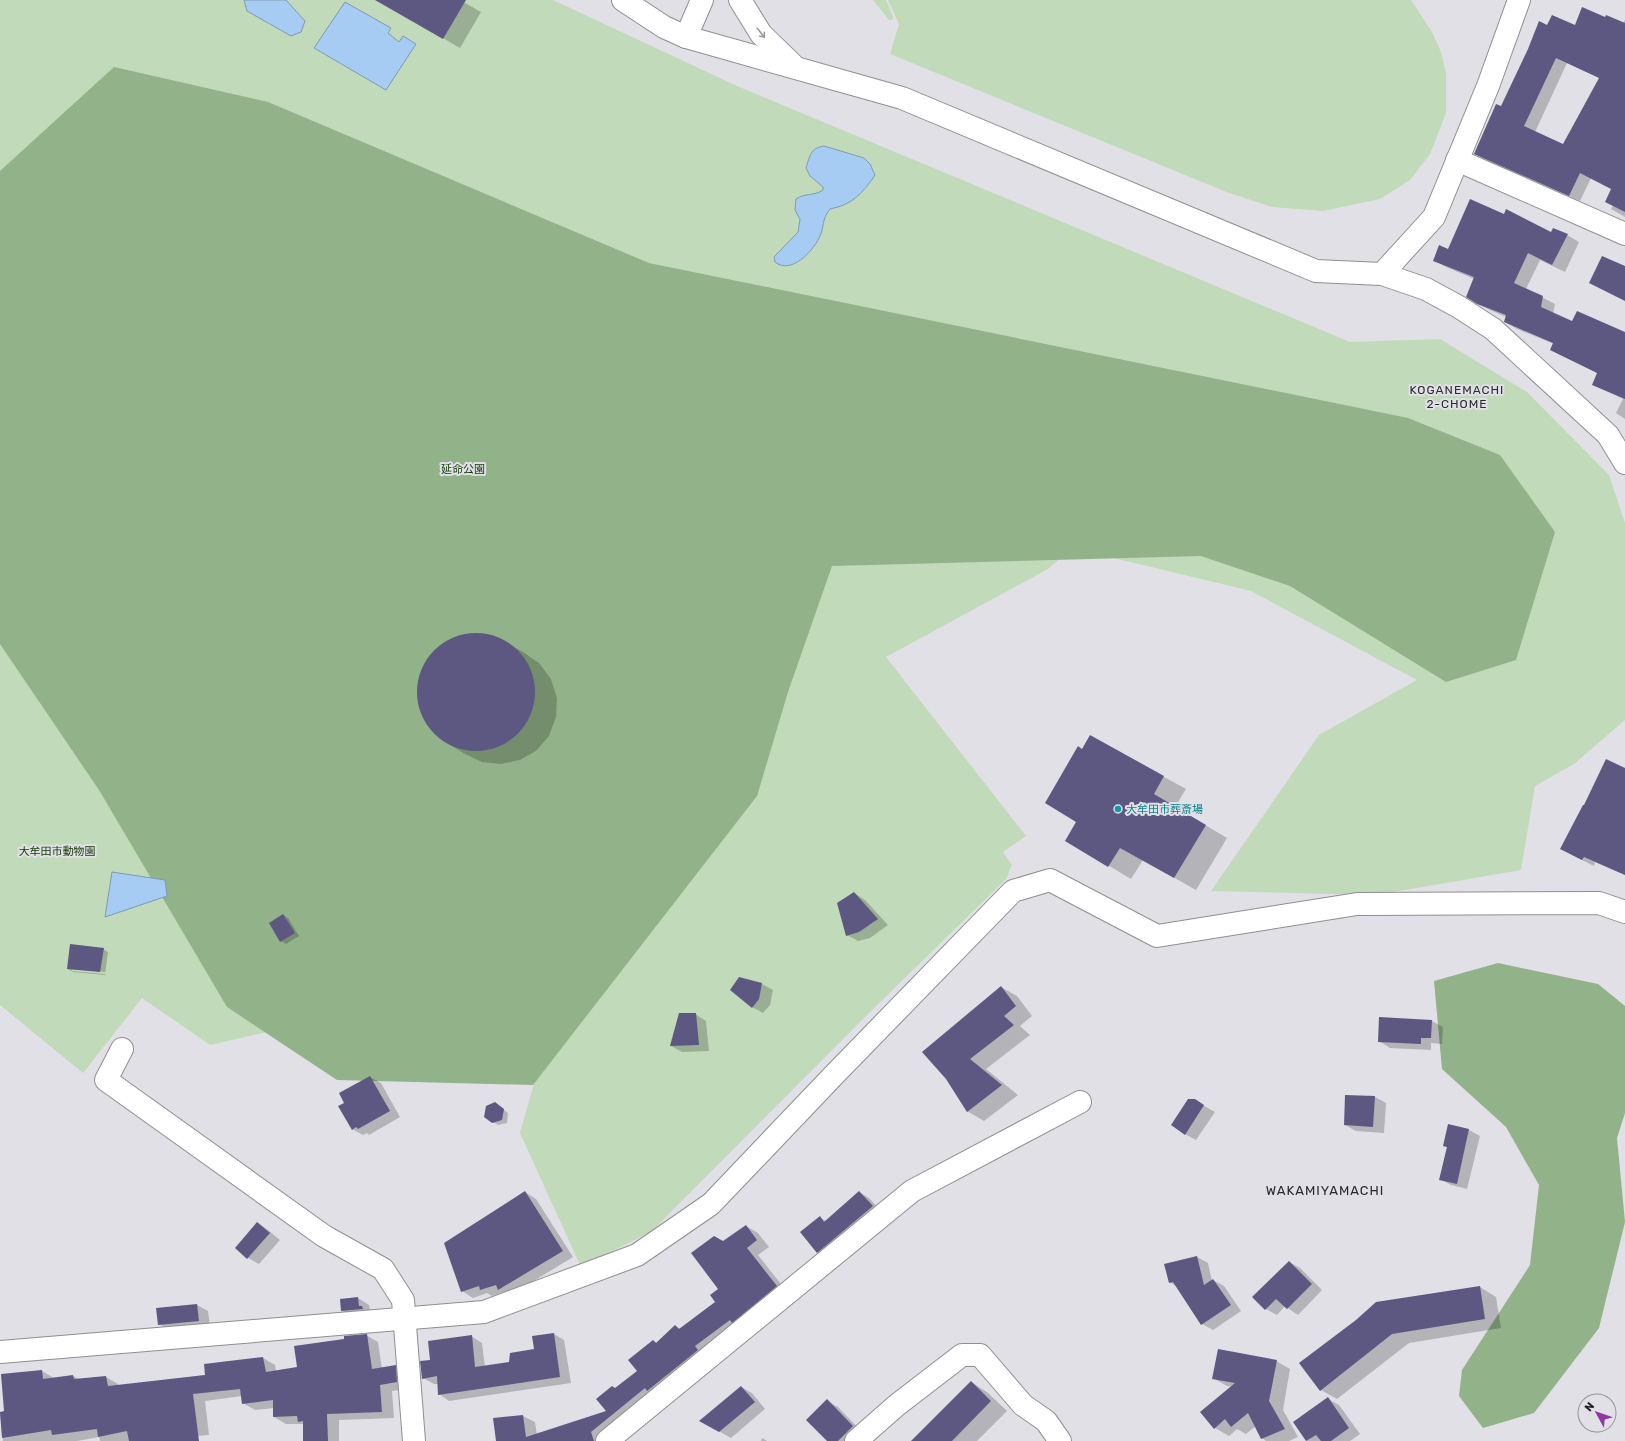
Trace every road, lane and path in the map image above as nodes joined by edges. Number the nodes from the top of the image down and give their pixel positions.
1 (623, 0) edge
2 (702, 0) edge
3 (740, 0) edge
4 (1519, 0) edge
5 (686, 37) junction
6 (796, 68) junction
7 (1457, 160) junction
8 (1625, 234) edge
9 (1382, 274) junction
10 (1625, 463) edge
11 (1625, 912) edge
12 (122, 1050) dead end
13 (1080, 1102) dead end
14 (403, 1318) junction
15 (0, 1352) edge
16 (414, 1441) edge
17 (609, 1441) edge
18 (856, 1441) edge
19 (1060, 1441) edge

1 - 5 street
2 - 5 street
3 -> 6 street
4 - 7 street
5 - 6 street
6 - 9 street
7 - 8 street
7 - 9 street
9 - 10 street
11 - 14 street
12 - 14 street
13 - 17 street
14 - 15 street
14 - 16 street
18 - 19 street

